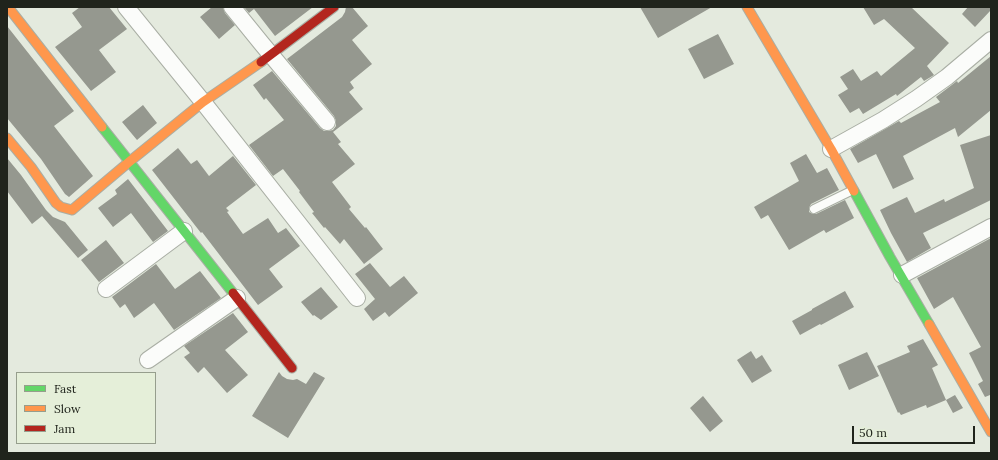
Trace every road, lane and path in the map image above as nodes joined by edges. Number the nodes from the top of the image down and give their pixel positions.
1 (8, 7) edge
2 (126, 7) edge
3 (232, 7) edge
4 (334, 7) edge
5 (747, 7) edge
6 (991, 40) edge
7 (270, 55) junction
8 (203, 102) junction
9 (327, 122) dead end
10 (7, 138) edge
11 (831, 149) junction
12 (129, 162) junction
13 (853, 190) junction
14 (814, 209) dead end
15 (991, 227) edge
16 (184, 231) junction
17 (902, 275) junction
18 (106, 289) dead end
19 (237, 298) junction
20 (357, 298) dead end
21 (148, 360) dead end
22 (292, 368) dead end
23 (991, 432) edge

1 - 12 street
2 - 8 street
3 - 7 street
4 - 7 street
5 - 11 street
6 - 11 street
7 - 8 street
7 - 9 street
8 - 12 street
8 - 20 street
10 - 12 street
11 - 13 street
12 - 16 street
13 - 14 lane
13 - 17 street
15 - 17 street
16 - 18 street
16 - 19 street
17 - 23 street
19 - 21 street
19 - 22 street

